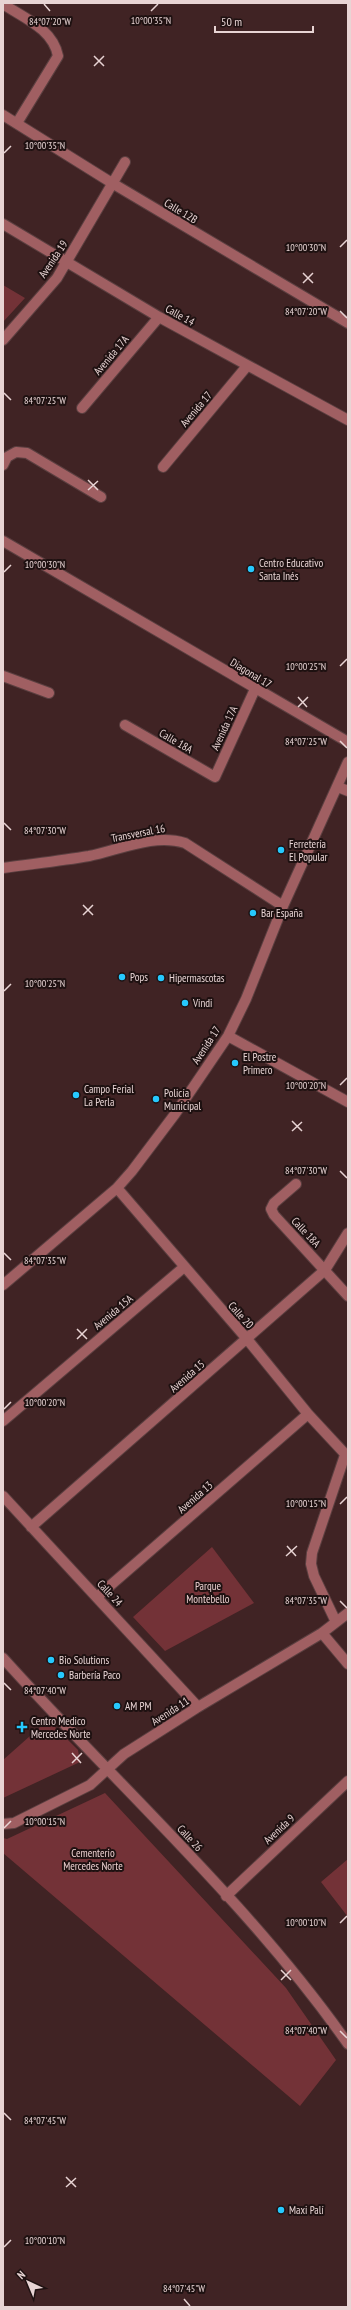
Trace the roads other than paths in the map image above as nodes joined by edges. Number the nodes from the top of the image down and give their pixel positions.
1 (3, 4) edge
2 (3, 115) edge
3 (17, 123) junction
4 (126, 162) dead end
5 (112, 183) junction
6 (3, 224) edge
7 (67, 263) junction
8 (159, 317) junction
9 (348, 323) edge
10 (3, 340) edge
11 (247, 366) junction
12 (82, 408) dead end
13 (348, 420) edge
14 (3, 465) edge
15 (163, 467) dead end
16 (101, 497) dead end
17 (3, 541) edge
18 (3, 676) edge
19 (255, 689) junction
20 (49, 693) dead end
21 (125, 725) dead end
22 (348, 742) edge
23 (348, 762) edge
24 (215, 777) joint
25 (343, 789) edge
26 (3, 868) edge
27 (283, 906) junction
28 (228, 1036) junction
29 (348, 1102) edge
30 (296, 1184) dead end
31 (117, 1188) junction
32 (348, 1233) edge
33 (184, 1268) junction
34 (325, 1270) junction
35 (3, 1285) edge
36 (348, 1296) edge
37 (247, 1339) junction
38 (308, 1414) junction
39 (3, 1421) edge
40 (346, 1456) edge
41 (3, 1496) edge
42 (32, 1527) junction
43 (97, 1597) junction
44 (348, 1613) edge
45 (336, 1622) junction
46 (322, 1633) junction
47 (3, 1658) edge
48 (348, 1664) edge
49 (198, 1707) junction
50 (109, 1769) junction
51 (348, 1781) edge
52 (3, 1824) edge
53 (226, 1896) junction
54 (348, 2044) edge

1 - 3 street
2 - 3 street, Calle 12B
3 - 5 street, Calle 12B
4 - 5 street, Avenida 19
5 - 7 street, Avenida 19
5 - 9 street, Calle 12B
6 - 7 street, Calle 14
7 - 8 street, Calle 14
7 - 10 street, Avenida 19
8 - 11 street, Calle 14
8 - 12 street, Avenida 17A
11 - 13 street, Calle 14
11 - 15 street, Avenida 17
14 - 16 street
17 - 19 street, Diagonal 17
18 - 20 street
19 - 22 street, Diagonal 17
19 - 24 street, Avenida 17A
21 - 24 street, Calle 18A
23 - 25 street, Avenida 17
25 - 27 street, Avenida 17
26 - 27 street, Transversal 16
27 - 28 street, Avenida 17
28 - 29 street
28 - 31 street, Avenida 17
30 - 34 street, Calle 18A
31 - 33 street, Calle 20
31 - 35 street, Avenida 17
32 - 34 street, Avenida 15
33 - 37 street, Calle 20
33 - 39 street, Avenida 15A
34 - 36 street, Calle 18A
34 - 37 street, Avenida 15
37 - 38 street, Calle 20
37 - 42 street, Avenida 15
38 - 40 street, Calle 20
38 - 43 street, Avenida 13
40 - 45 street
41 - 42 street, Calle 24
42 - 43 street, Calle 24
43 - 49 street, Calle 24
44 - 45 street, Avenida 11
45 - 46 street, Avenida 11
46 - 48 street
46 - 49 street, Avenida 11
47 - 50 street, Calle 26
49 - 50 street, Avenida 11
50 - 52 street, Avenida 11
50 - 53 street, Calle 26
51 - 53 street, Avenida 9
53 - 54 street, Calle 26

